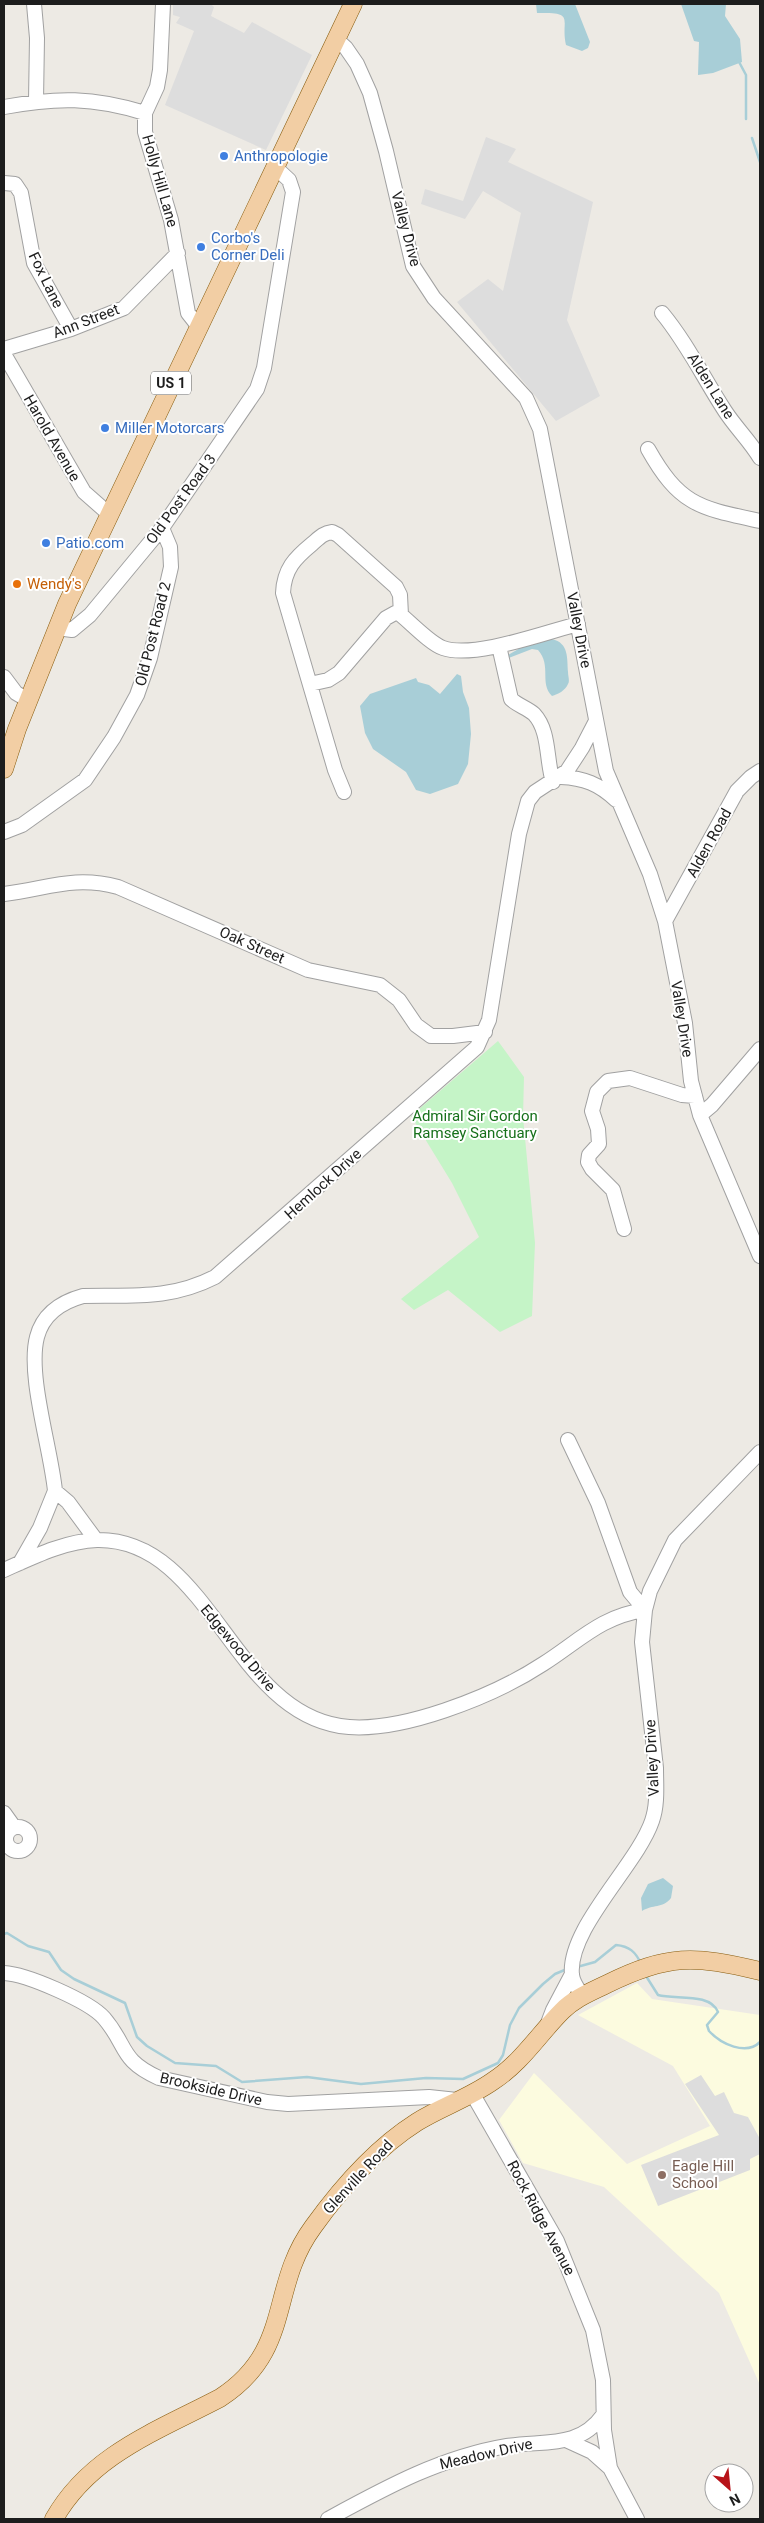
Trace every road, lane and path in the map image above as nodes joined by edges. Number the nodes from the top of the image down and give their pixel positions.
1 (34, 4) edge
2 (163, 4) edge
3 (353, 4) edge
4 (336, 39) junction
5 (36, 101) junction
6 (4, 107) edge
7 (145, 113) junction
8 (275, 167) junction
9 (4, 183) edge
10 (178, 253) junction
11 (662, 313) dead end
12 (199, 327) junction
13 (70, 329) junction
14 (4, 349) edge
15 (4, 354) edge
16 (648, 449) dead end
17 (760, 458) edge
18 (109, 514) junction
19 (760, 520) edge
20 (162, 528) junction
21 (401, 614) junction
22 (578, 624) junction
23 (57, 628) junction
24 (499, 646) junction
25 (4, 677) edge
26 (310, 684) junction
27 (28, 700) junction
28 (596, 721) junction
29 (4, 769) edge
30 (760, 771) edge
31 (557, 779) junction
32 (344, 792) dead end
33 (617, 800) junction
34 (4, 832) edge
35 (4, 894) edge
36 (665, 921) junction
37 (485, 1032) junction
38 (760, 1049) edge
39 (695, 1096) junction
40 (700, 1114) junction
41 (624, 1229) dead end
42 (760, 1256) edge
43 (568, 1440) dead end
44 (760, 1452) edge
45 (54, 1491) junction
46 (96, 1540) junction
47 (20, 1563) junction
48 (4, 1570) edge
49 (645, 1610) junction
50 (4, 1813) edge
51 (14, 1827) dead end
52 (572, 1968) junction
53 (760, 1971) edge
54 (4, 1973) edge
55 (582, 1995) junction
56 (547, 2026) junction
57 (465, 2097) junction
58 (603, 2415) junction
59 (568, 2441) junction
60 (610, 2468) junction
61 (54, 2519) edge
62 (328, 2519) edge
63 (637, 2519) edge

1 - 5 street
2 - 7 street, Holly Hill Lane
3 - 4 main road, US 1
4 - 8 main road, US 1
4 - 22 street, Valley Drive
5 - 6 street
5 - 7 street
7 - 10 street, Holly Hill Lane
8 - 12 main road, US 1
8 - 20 street, Old Post Road 3
9 - 13 street, Fox Lane
10 - 12 street, Holly Hill Lane
10 - 13 street, Ann Street
11 - 17 street, Alden Lane
12 - 18 main road, US 1
13 - 14 street, Ann Street
15 - 18 street, Harold Avenue
16 - 19 street
18 - 23 main road, US 1
20 - 23 street, Old Post Road 3
20 - 34 street, Old Post Road 2
21 - 24 street
21 - 26 street
21 - 26 street
22 - 24 street
22 - 28 street, Valley Drive
23 - 27 main road, US 1
24 - 31 street
25 - 27 street
26 - 32 street
27 - 29 main road, US 1
28 - 31 street, Hemlock Drive
28 - 33 street, Valley Drive
30 - 36 street, Alden Road
31 - 33 street
31 - 37 street, Hemlock Drive
33 - 36 street, Valley Drive
35 - 37 street, Oak Street
36 - 39 street, Valley Drive
37 - 45 street, Hemlock Drive
38 - 40 street
39 - 40 street, Valley Drive
39 - 41 street
40 - 42 street, Valley Drive
43 - 49 street
44 - 49 street, Valley Drive
45 - 46 street
45 - 47 street, Hemlock Drive
46 - 47 street, Edgewood Drive
46 - 49 street, Edgewood Drive
47 - 48 street, Edgewood Drive
49 - 52 street, Valley Drive
50 - 51 street
52 - 55 street
52 - 56 street, Valley Drive
53 - 55 main road, Glenville Road
54 - 57 street, Brookside Drive
55 - 56 main road, Glenville Road
56 - 57 main road, Glenville Road
57 - 58 street, Rock Ridge Avenue
57 - 61 main road, Glenville Road
58 - 59 street, Meadow Drive
58 - 60 street, Rock Ridge Avenue
59 - 60 street, Meadow Drive
59 - 62 street, Meadow Drive
60 - 63 street, Rock Ridge Avenue

